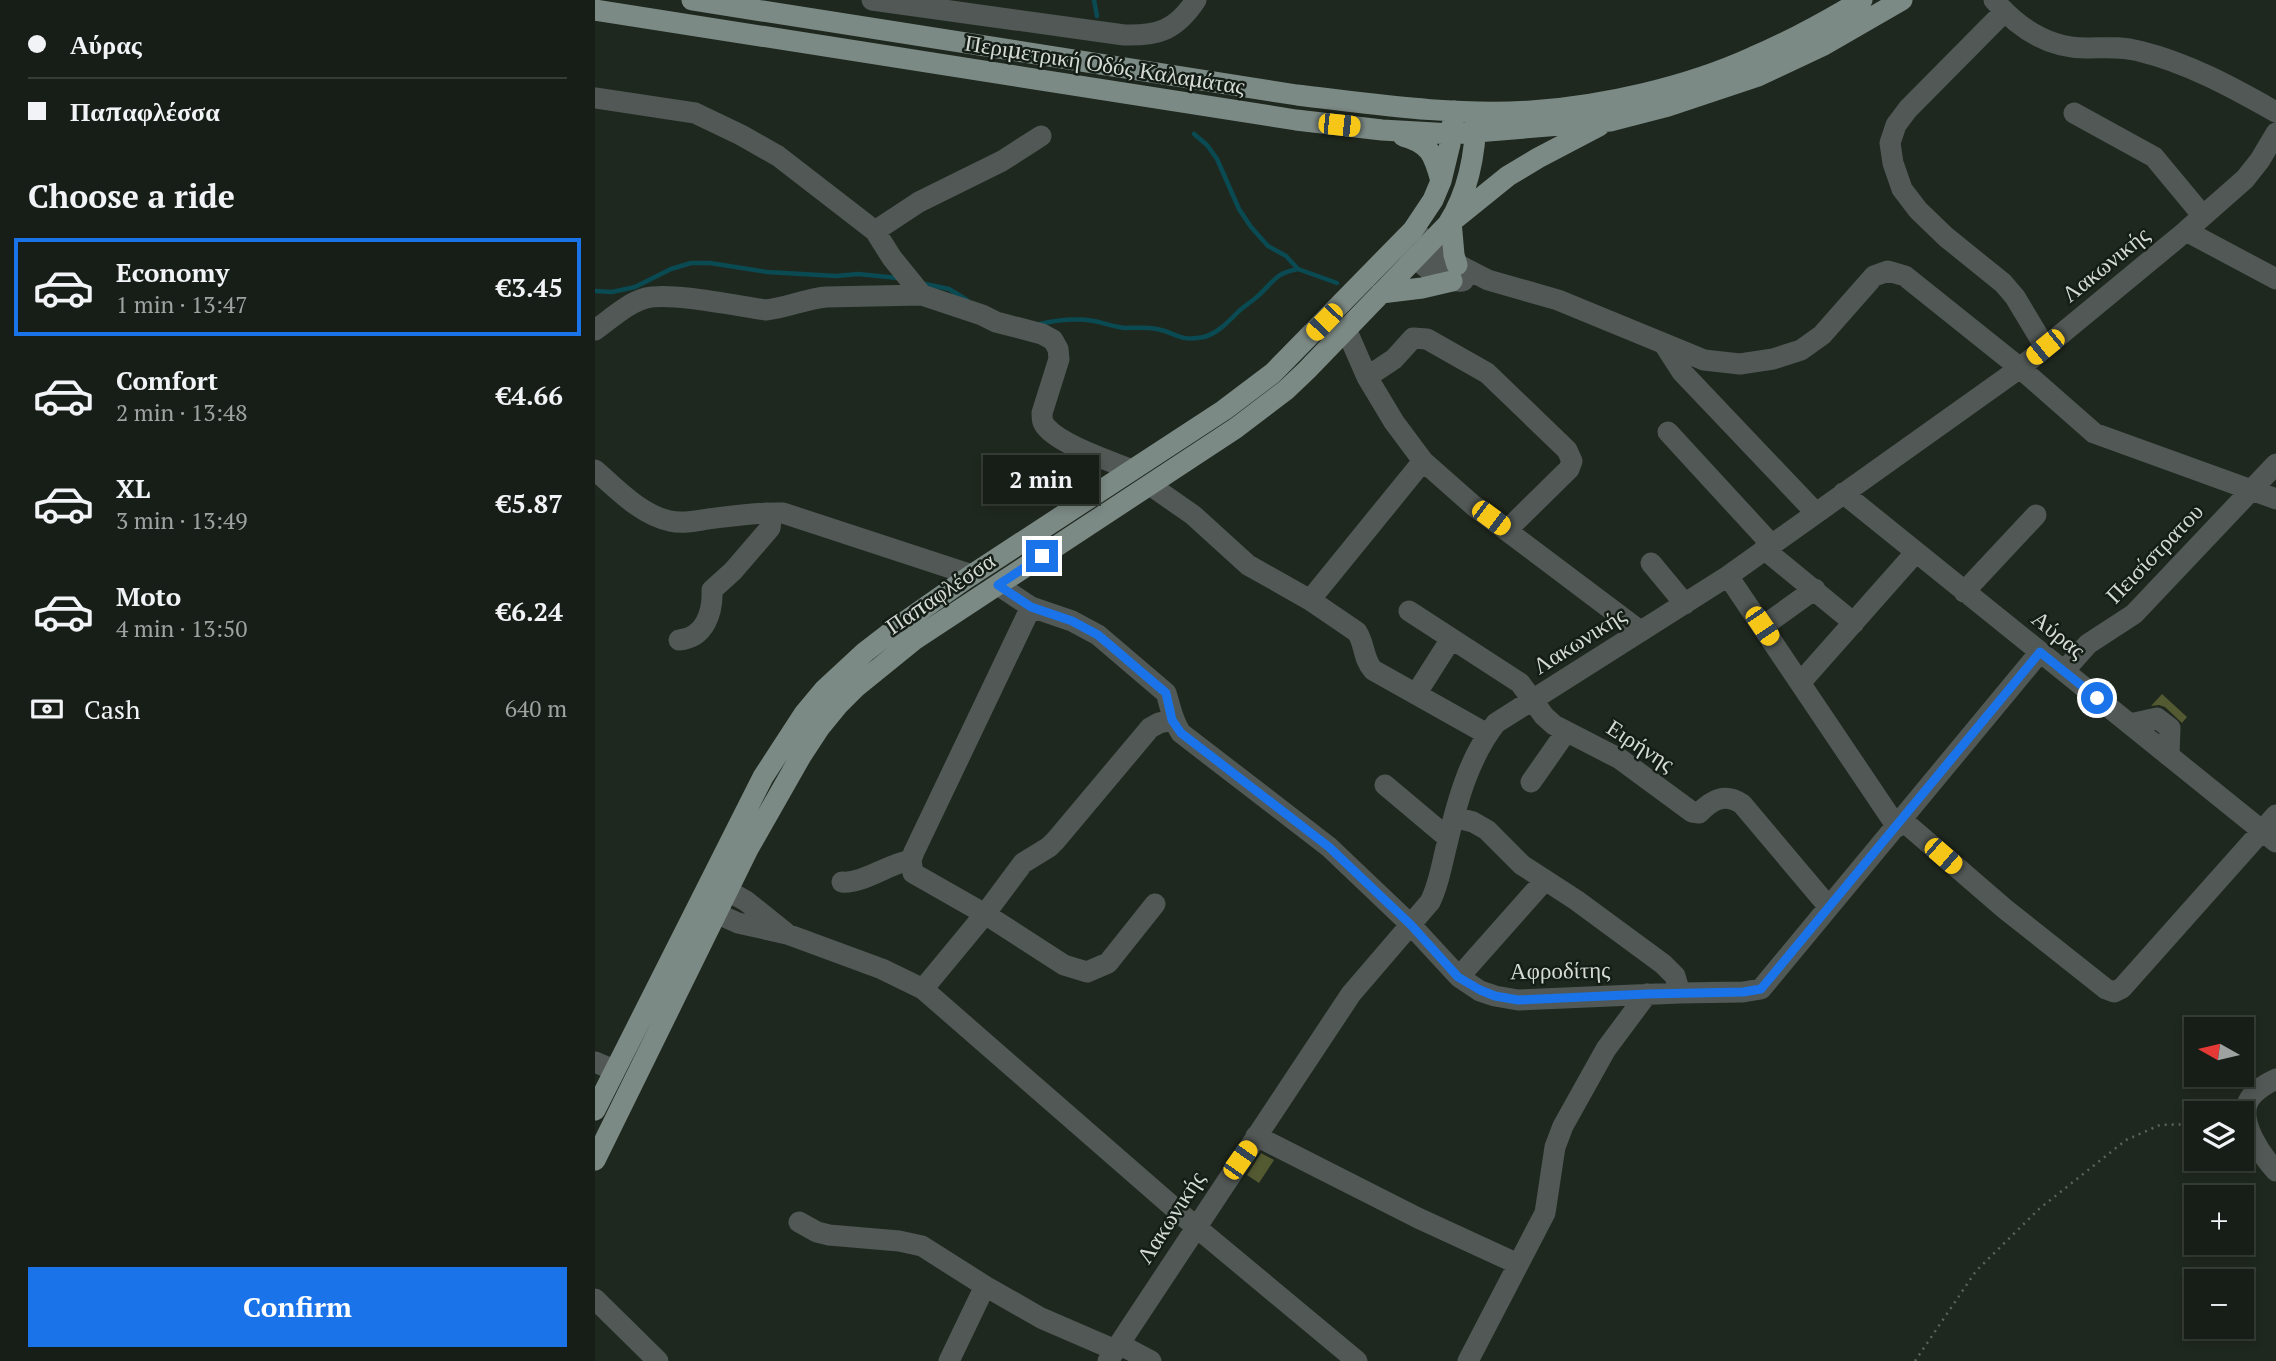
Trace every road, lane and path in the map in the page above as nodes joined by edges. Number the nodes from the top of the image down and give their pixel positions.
1 (692, 0) edge
2 (872, 0) edge
3 (1196, 0) edge
4 (1862, 0) edge
5 (1902, 0) edge
6 (1999, 6) edge
7 (595, 10) edge
8 (595, 98) edge
9 (1454, 111) junction
10 (2276, 112) edge
11 (2074, 113) dead end
12 (1610, 121) junction
13 (1476, 123) junction
14 (1383, 130) junction
15 (2276, 133) edge
16 (1452, 134) junction
17 (1041, 136) dead end
18 (1441, 181) junction
19 (2203, 216) junction
20 (1450, 223) junction
21 (875, 231) junction
22 (2186, 231) junction
23 (1414, 244) junction
24 (1455, 273) junction
25 (2276, 279) edge
26 (1381, 293) junction
27 (922, 295) junction
28 (1346, 329) junction
29 (595, 330) edge
30 (1664, 344) junction
31 (2045, 347) junction
32 (2020, 368) junction
33 (1367, 377) junction
34 (1668, 432) dead end
35 (1423, 461) junction
36 (2276, 464) edge
37 (595, 470) edge
38 (1132, 470) junction
39 (1150, 485) junction
40 (2252, 490) junction
41 (1843, 494) junction
42 (2276, 499) edge
43 (767, 513) junction
44 (1816, 513) junction
45 (2036, 515) dead end
46 (1507, 530) junction
47 (1768, 546) junction
48 (1916, 552) junction
49 (1651, 564) dead end
50 (972, 575) junction
51 (1728, 576) junction
52 (998, 585) junction
53 (1815, 589) junction
54 (1964, 592) junction
55 (1310, 600) junction
56 (1685, 604) junction
57 (1031, 607) junction
58 (1409, 611) dead end
59 (1854, 623) junction
60 (1762, 626) junction
61 (1640, 631) junction
62 (1451, 639) junction
63 (679, 640) dead end
64 (2040, 652) junction
65 (2064, 671) junction
66 (1800, 683) junction
67 (1416, 694) junction
68 (1533, 700) junction
69 (1172, 720) junction
70 (1566, 732) junction
71 (1487, 734) junction
72 (1531, 782) dead end
73 (1385, 785) dead end
74 (2276, 815) edge
75 (1454, 817) junction
76 (1900, 824) junction
77 (2269, 836) edge
78 (1448, 838) junction
79 (911, 860) junction
80 (1545, 880) junction
81 (709, 881) junction
82 (842, 882) dead end
83 (729, 891) junction
84 (1155, 904) dead end
85 (1828, 906) junction
86 (707, 910) junction
87 (985, 914) junction
88 (1411, 925) junction
89 (787, 934) junction
90 (1458, 977) junction
91 (923, 989) junction
92 (1680, 993) junction
93 (1647, 994) junction
94 (604, 1066) edge
95 (2276, 1079) edge
96 (595, 1110) edge
97 (2184, 1124) edge
98 (1255, 1137) junction
99 (595, 1160) edge
100 (2276, 1171) edge
101 (799, 1222) dead end
102 (1196, 1227) junction
103 (1518, 1264) junction
104 (985, 1286) junction
105 (595, 1299) edge
106 (1114, 1352) edge
107 (658, 1361) edge
108 (949, 1361) edge
109 (1151, 1361) edge
110 (1357, 1361) edge
111 (1468, 1361) edge
112 (1915, 1361) edge

1 - 9 main road, Περιμετρική Οδός Καλαμάτας
2 - 3 street
4 - 13 main road
5 - 12 main road
6 - 10 street
6 - 31 street
7 - 14 main road, Περιμετρική Οδός Καλαμάτας
8 - 21 street
9 - 13 main road, Περιμετρική Οδός Καλαμάτας
9 - 16 main road, Παπαφλέσσα
11 - 19 street
12 - 13 main road, Περιμετρική Οδός Καλαμάτας
12 - 20 main road
13 - 16 main road, Περιμετρική Οδός Καλαμάτας
13 - 20 main road, Παπαφλέσσα
14 - 16 main road, Περιμετρική Οδός Καλαμάτας
14 - 18 main road
15 - 19 street, Λακωνικής
16 - 18 main road, Παπαφλέσσα
17 - 21 street
18 - 23 main road, Παπαφλέσσα
19 - 22 street, Λακωνικής
20 - 23 main road, Παπαφλέσσα
20 - 24 main road
21 - 27 street
22 - 25 street
22 - 31 street, Λακωνικής
23 - 24 street
23 - 26 main road, Παπαφλέσσα
23 - 38 main road, Παπαφλέσσα
24 - 26 main road
24 - 30 street
26 - 28 main road, Παπαφλέσσα
27 - 29 street
27 - 38 street
28 - 33 street
28 - 39 main road, Παπαφλέσσα
30 - 32 street
30 - 44 street
31 - 32 street, Λακωνικής
32 - 40 street
32 - 41 street, Λακωνικής
33 - 35 street
33 - 46 street
34 - 47 street
35 - 46 street
35 - 55 street
36 - 40 street, Πεισίστρατου
37 - 43 street
38 - 50 main road, Παπαφλέσσα
39 - 52 main road, Παπαφλέσσα
39 - 55 street
40 - 42 street
40 - 65 street, Πεισίστρατου
41 - 44 street, Λακωνικής
41 - 48 street, Αύρας
43 - 50 street
43 - 63 street
44 - 47 street, Λακωνικής
45 - 54 street
46 - 61 street
47 - 51 street, Λακωνικής
47 - 53 street
48 - 54 street, Αύρας
48 - 59 street
49 - 56 street
50 - 81 main road, Παπαφλέσσα
51 - 56 street, Λακωνικής
51 - 60 street
52 - 57 street, Αφροδίτης
52 - 83 main road, Παπαφλέσσα
53 - 59 street
53 - 60 street
54 - 64 street, Αύρας
55 - 67 street
56 - 61 street, Λακωνικής
57 - 69 street, Αφροδίτης
57 - 79 street
58 - 62 street, Ειρήνης
59 - 66 street
60 - 66 street
61 - 68 street, Λακωνικής
62 - 67 street
62 - 68 street, Ειρήνης
64 - 65 street, Αύρας
64 - 76 street, Αφροδίτης
65 - 77 street, Αύρας
66 - 76 street
67 - 71 street
68 - 70 street, Ειρήνης
68 - 71 street, Λακωνικής
69 - 87 street
69 - 88 street, Αφροδίτης
70 - 72 street
70 - 85 street, Ειρήνης
71 - 75 street, Λακωνικής
73 - 78 street
74 - 77 street
75 - 78 street, Λακωνικής
75 - 80 street
76 - 77 street
76 - 85 street, Αφροδίτης
78 - 88 street, Λακωνικής
79 - 82 street
79 - 87 street
80 - 90 street
80 - 92 street
81 - 83 street
81 - 86 main road, Παπαφλέσσα
83 - 86 main road, Παπαφλέσσα
83 - 89 street
84 - 87 street
85 - 92 street, Αφροδίτης
86 - 89 street
86 - 94 main road, Παπαφλέσσα
86 - 99 main road, Παπαφλέσσα
87 - 91 street
88 - 90 street, Αφροδίτης
88 - 98 street, Λακωνικής
89 - 91 street
90 - 93 street, Αφροδίτης
91 - 102 street
92 - 93 street, Αφροδίτης
93 - 103 street
94 - 96 main road, Παπαφλέσσα
95 - 100 street
97 - 112 path
98 - 102 street, Λακωνικής
98 - 103 street
101 - 104 street
102 - 106 street, Λακωνικής
102 - 110 street
103 - 111 street
104 - 106 street
104 - 108 street
105 - 107 street
106 - 109 street

